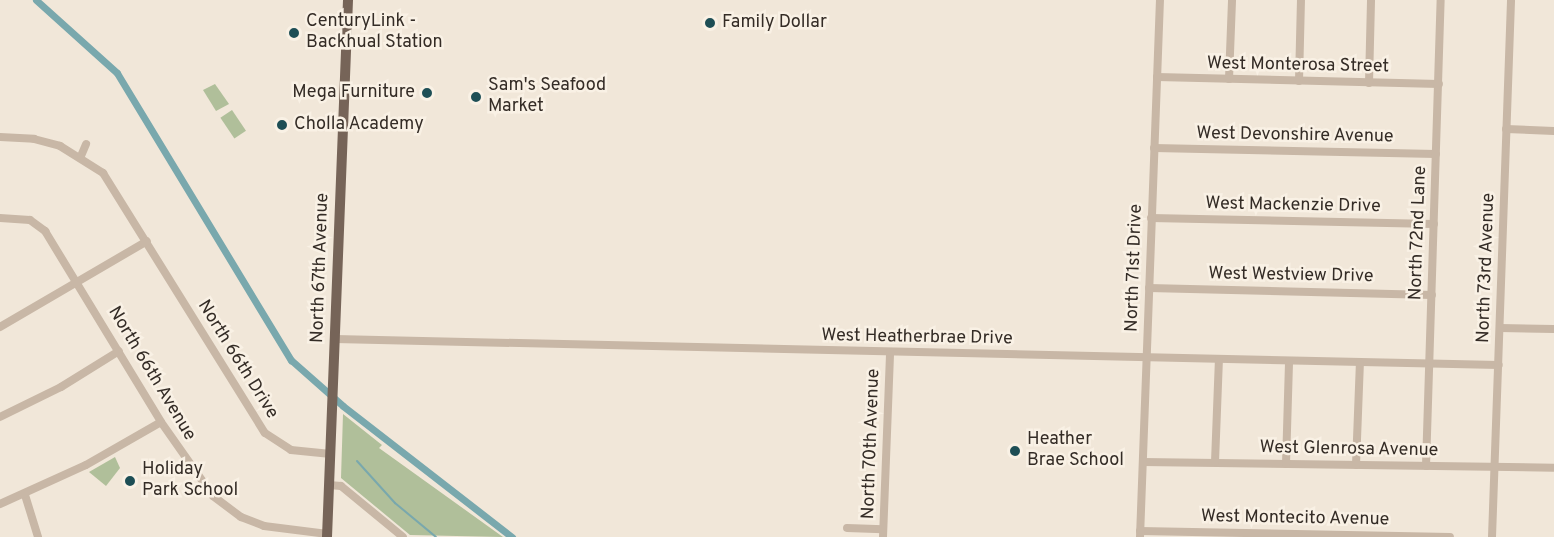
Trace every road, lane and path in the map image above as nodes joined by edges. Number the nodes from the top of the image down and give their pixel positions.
1 (348, 0) edge
2 (1160, 0) edge
3 (1232, 0) edge
4 (1301, 0) edge
5 (1371, 0) edge
6 (1441, 0) edge
7 (1511, 0) edge
8 (1156, 77) junction
9 (1229, 79) junction
10 (1299, 81) junction
11 (1369, 83) junction
12 (1439, 84) junction
13 (1506, 129) junction
14 (1554, 131) edge
15 (0, 137) edge
16 (86, 144) dead end
17 (1154, 148) junction
18 (1436, 154) junction
19 (81, 156) junction
20 (0, 218) edge
21 (1151, 218) junction
22 (1434, 224) junction
23 (147, 241) junction
24 (77, 282) junction
25 (1149, 288) junction
26 (1432, 295) junction
27 (0, 327) edge
28 (1500, 328) junction
29 (1554, 329) edge
30 (335, 339) junction
31 (119, 351) junction
32 (890, 352) junction
33 (1146, 357) junction
34 (1219, 359) junction
35 (1289, 361) junction
36 (1360, 362) junction
37 (1430, 364) junction
38 (1499, 365) junction
39 (0, 417) edge
40 (161, 422) junction
41 (331, 454) junction
42 (1143, 462) junction
43 (1215, 462) junction
44 (1286, 464) junction
45 (1356, 465) junction
46 (1426, 466) junction
47 (1495, 467) junction
48 (1554, 468) edge
49 (329, 485) junction
50 (25, 495) junction
51 (0, 504) edge
52 (847, 528) dead end
53 (883, 533) edge
54 (1140, 534) edge
55 (327, 536) edge
56 (38, 537) edge
57 (403, 537) edge
58 (1450, 537) edge
59 (1492, 537) edge

1 - 30 main road, North 67th Avenue
2 - 8 street, North 71st Drive
3 - 9 street
4 - 10 street
5 - 11 street
6 - 12 street, North 72nd Lane
7 - 13 street, North 73rd Avenue
8 - 9 street, West Monterosa Street
8 - 17 street, North 71st Drive
9 - 10 street, West Monterosa Street
10 - 11 street, West Monterosa Street
11 - 12 street, West Monterosa Street
12 - 18 street, North 72nd Lane
13 - 14 street
13 - 28 street, North 73rd Avenue
15 - 19 street
16 - 19 street
17 - 18 street, West Devonshire Avenue
17 - 21 street, North 71st Drive
18 - 22 street, North 72nd Lane
19 - 23 street
20 - 24 street
21 - 22 street, West Mackenzie Drive
21 - 25 street, North 71st Drive
22 - 26 street, North 72nd Lane
23 - 24 street
23 - 41 street, North 66th Drive
24 - 27 street
24 - 31 street, North 66th Avenue
25 - 26 street, West Westview Drive
25 - 33 street, North 71st Drive
26 - 37 street, North 72nd Lane
28 - 29 street
28 - 38 street, North 73rd Avenue
30 - 32 street, West Heatherbrae Drive
30 - 41 main road, North 67th Avenue
31 - 39 street
31 - 40 street, North 66th Avenue
32 - 33 street, West Heatherbrae Drive
32 - 53 street, North 70th Avenue
33 - 34 street, West Heatherbrae Drive
33 - 42 street, North 71st Drive
34 - 35 street, West Heatherbrae Drive
34 - 43 street
35 - 36 street, West Heatherbrae Drive
35 - 44 street
36 - 37 street, West Heatherbrae Drive
36 - 45 street
37 - 38 street, West Heatherbrae Drive
37 - 46 street, North 72nd Lane
38 - 47 street, North 73rd Avenue
40 - 50 street
40 - 55 street, North 66th Avenue
41 - 49 main road, North 67th Avenue
42 - 43 street, West Glenrosa Avenue
42 - 54 street, North 71st Drive
43 - 44 street, West Glenrosa Avenue
44 - 45 street, West Glenrosa Avenue
45 - 46 street, West Glenrosa Avenue
46 - 47 street, West Glenrosa Avenue
47 - 48 street, West Glenrosa Avenue
47 - 59 street, North 73rd Avenue
49 - 55 main road, North 67th Avenue
49 - 57 street
50 - 51 street
50 - 56 street
52 - 53 street
54 - 58 street, West Montecito Avenue

